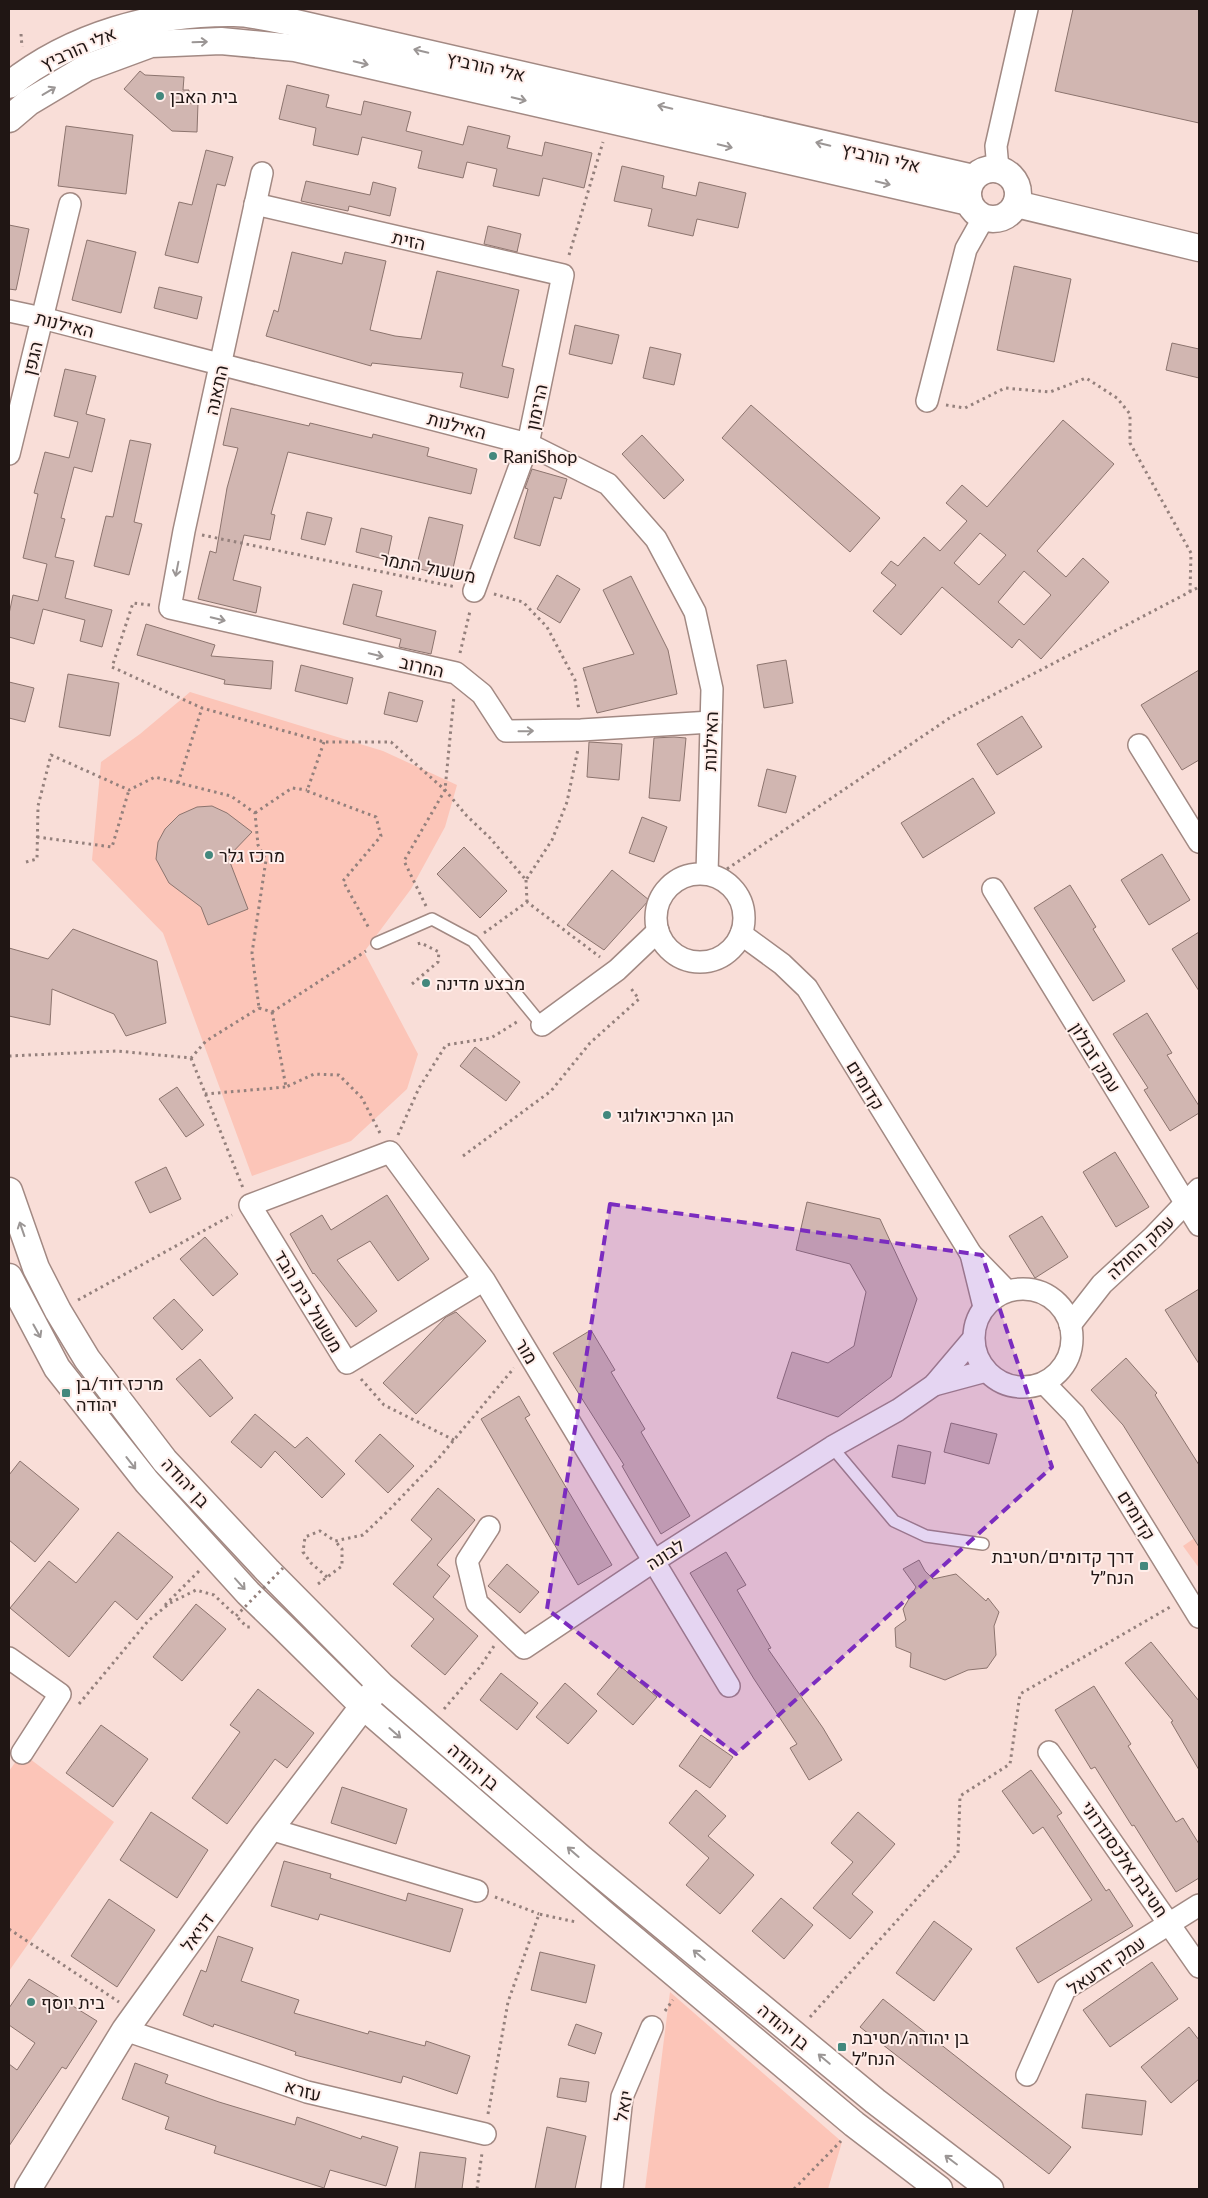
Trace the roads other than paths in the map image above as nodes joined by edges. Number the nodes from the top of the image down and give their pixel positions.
1 (1027, 9) edge
2 (134, 15) edge
3 (9, 85) edge
4 (9, 119) edge
5 (998, 169) junction
6 (262, 173) dead end
7 (975, 199) junction
8 (70, 204) dead end
9 (254, 204) junction
10 (1016, 204) junction
11 (1199, 248) edge
12 (563, 275) joint
13 (9, 311) edge
14 (42, 318) junction
15 (222, 364) junction
16 (927, 401) road end
17 (528, 444) junction
18 (9, 454) edge
19 (474, 590) road end
20 (170, 608) joint
21 (711, 722) junction
22 (1140, 745) dead end
23 (1199, 842) edge
24 (712, 875) junction
25 (993, 889) dead end
26 (658, 931) junction
27 (741, 934) junction
28 (377, 943) road end
29 (535, 1025) joint
30 (9, 1191) edge
31 (1193, 1196) edge
32 (250, 1205) joint
33 (1199, 1224) edge
34 (971, 1254) junction
35 (36, 1268) junction
36 (484, 1280) junction
37 (1102, 1284) junction
38 (10, 1285) edge
39 (1007, 1291) junction
40 (1056, 1302) junction
41 (984, 1307) junction
42 (1070, 1325) junction
43 (973, 1339) junction
44 (1064, 1366) junction
45 (986, 1371) junction
46 (1044, 1383) junction
47 (934, 1385) junction
48 (1074, 1414) junction
49 (832, 1447) junction
50 (489, 1527) dead end
51 (983, 1544) dead end
52 (654, 1561) junction
53 (1199, 1616) edge
54 (9, 1658) edge
55 (380, 1684) junction
56 (729, 1686) dead end
57 (362, 1705) junction
58 (1049, 1752) dead end
59 (22, 1753) dead end
60 (270, 1829) junction
61 (477, 1891) road end
62 (1199, 1905) edge
63 (1171, 1923) junction
64 (1199, 1967) edge
65 (131, 2022) junction
66 (652, 2027) road end
67 (1026, 2075) dead end
68 (485, 2134) road end
69 (28, 2189) edge
70 (612, 2189) edge
71 (938, 2189) edge
72 (990, 2189) edge

1 - 5 street
2 - 3 street, אלי הורביץ
7 -> 2 street, אלי הורביץ
4 -> 7 street, אלי הורביץ
5 - 7 street
5 - 10 street
6 - 9 street, התאנה
7 - 10 street
7 - 16 street
8 - 14 street, הגפן
9 - 12 street, הזית
9 - 15 street, התאנה
10 - 11 street
12 - 17 street, הרימון
13 - 14 street, האילנות
14 - 15 street, האילנות
14 - 18 street, הגפן
15 - 17 street, האילנות
15 -> 20 street, התאנה
17 - 19 street, הרימון
17 - 21 street, האילנות
20 -> 21 street, החרוב
21 - 24 street, האילנות
22 - 23 street
24 - 26 street
24 - 27 street
25 - 31 street, עמק זבולון
26 - 27 street
26 - 29 street
27 - 34 street, קדומים
28 - 29 lane
35 -> 30 street, בן יהודה
31 - 33 street, עמק זבולון
31 - 37 street, עמק החולה
32 - 36 street, מור
32 - 36 street, משעול בית הבד
34 - 39 street, קדומים
34 - 41 street, קדומים
35 - 38 street
35 - 55 street, בן יהודה
36 - 52 street, מור
37 - 40 street, עמק החולה
37 - 42 street, עמק החולה
38 -> 57 street, בן יהודה
39 - 40 street
39 - 41 street
40 - 42 street
41 - 43 street
42 - 44 street
43 - 45 street
43 - 47 street, לבונה
44 - 46 street
44 - 48 street, קדומים
45 - 46 street
45 - 47 street, לבונה
46 - 48 street, קדומים
47 - 49 street, לבונה
48 - 53 street, קדומים
49 - 51 lane
49 - 52 street, לבונה
50 - 52 street, לבונה
52 - 56 street, מור
54 - 59 street
55 - 57 street, דניאל
72 -> 55 street, בן יהודה
57 - 60 street, דניאל
57 -> 71 street, בן יהודה
58 - 63 street, חטיבת אלכסנדרוני
60 - 61 street
60 - 65 street, דניאל
62 - 63 street, עמק יזרעאל
63 - 64 street, חטיבת אלכסנדרוני
63 - 67 street, עמק יזרעאל
65 - 68 street, עזרא
65 - 69 street, דניאל
66 - 70 street, יואל

